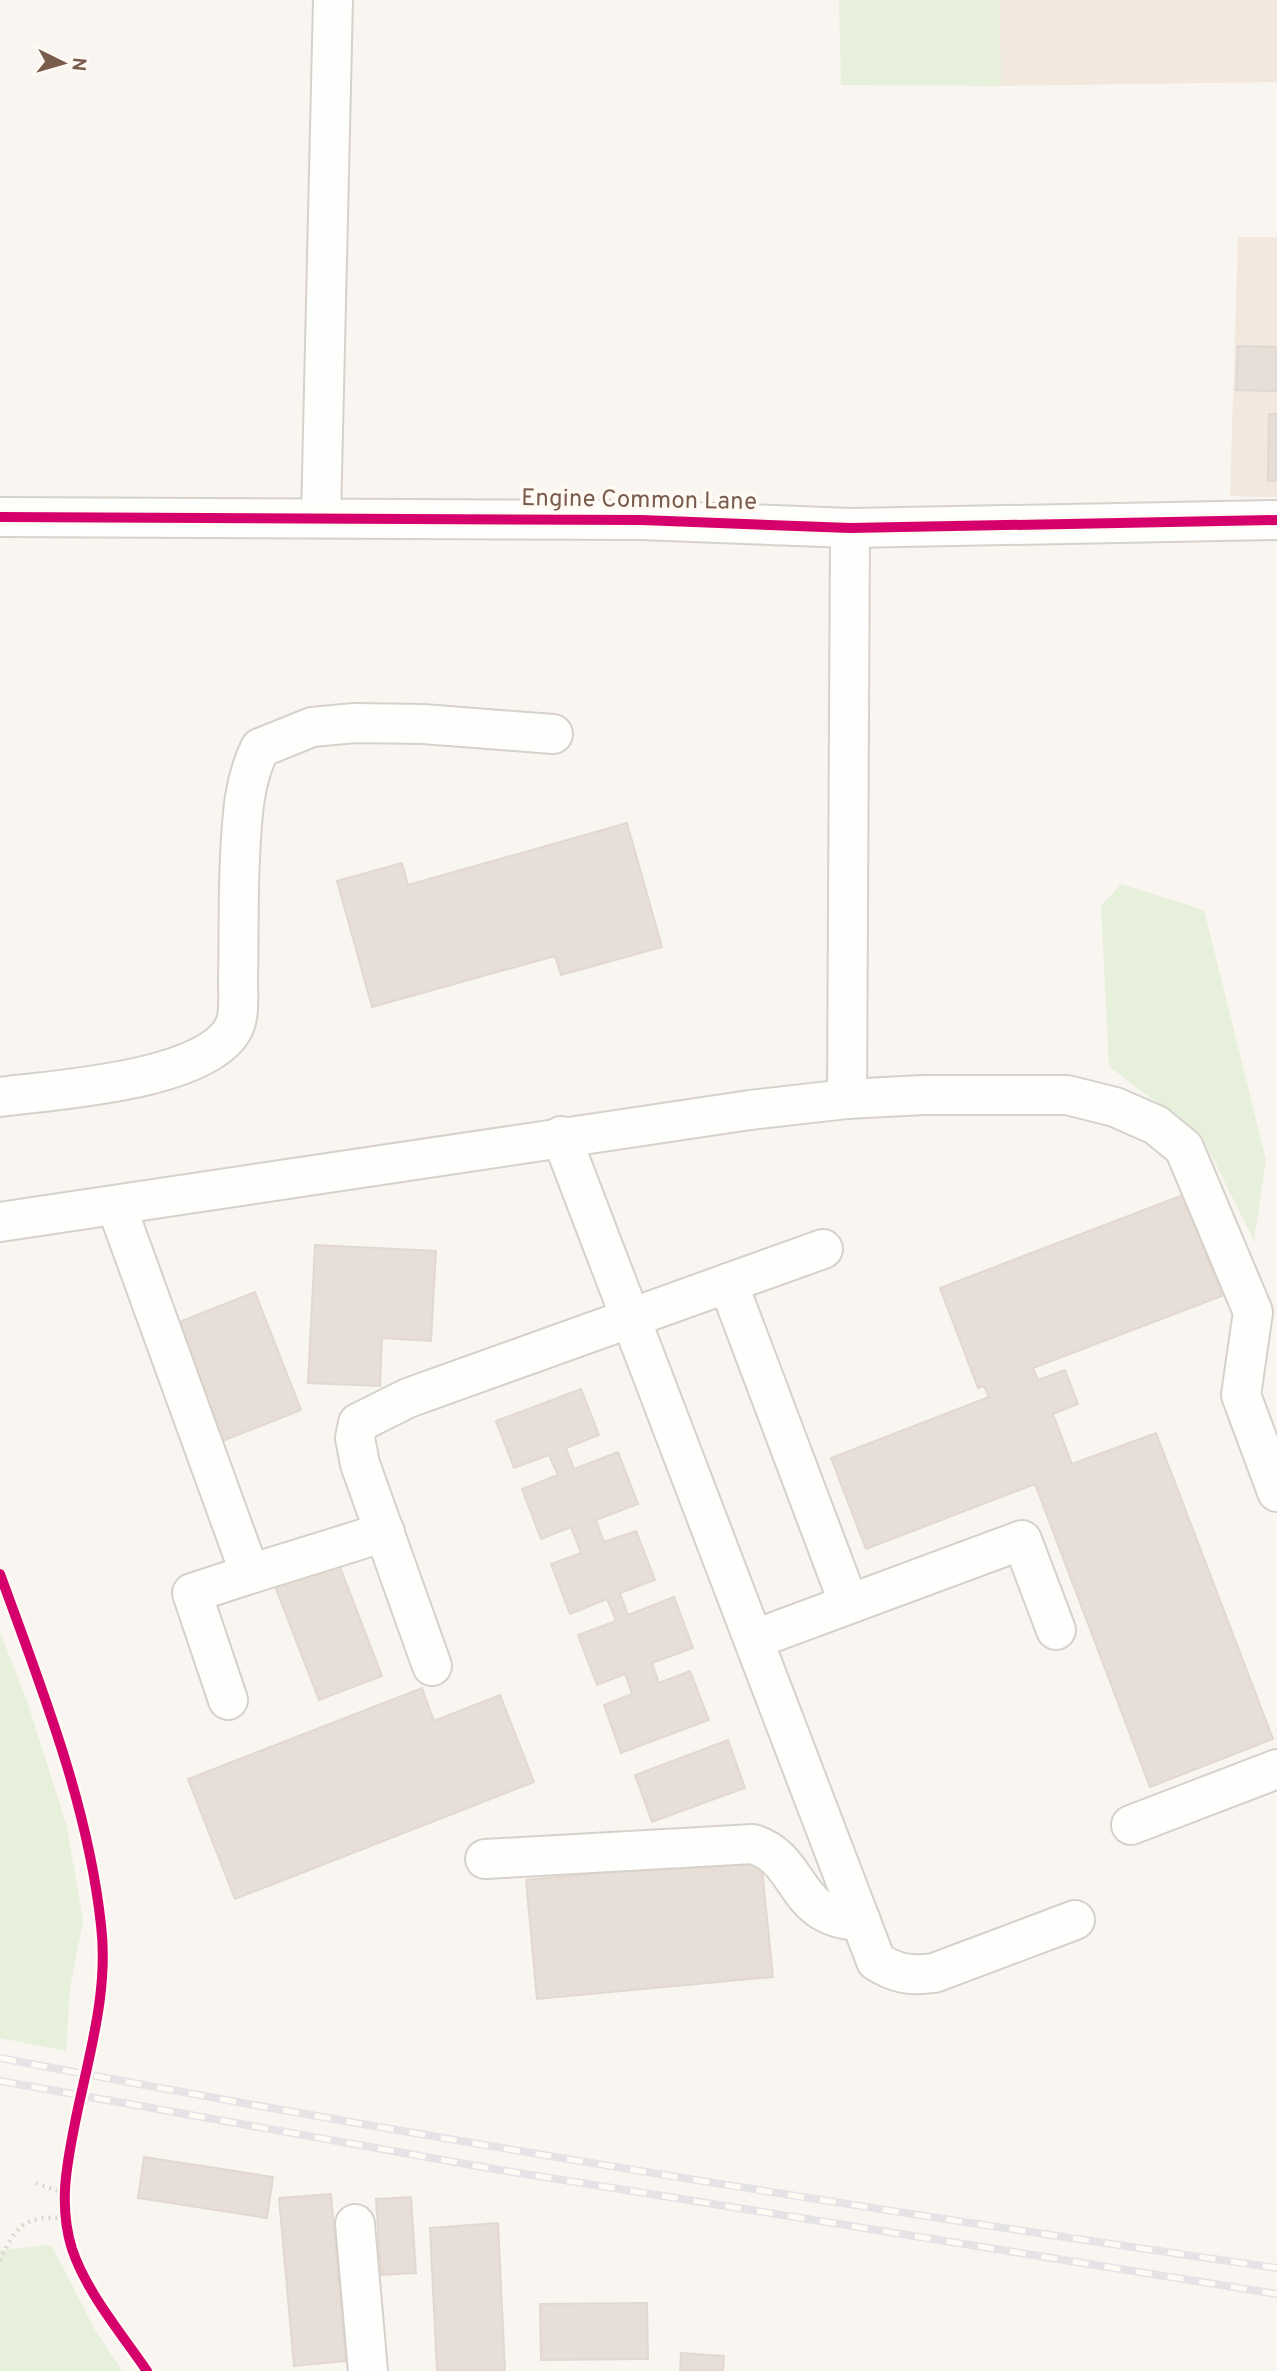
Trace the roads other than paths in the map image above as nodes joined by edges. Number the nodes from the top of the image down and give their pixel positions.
1 (333, 0) edge
2 (0, 517) edge
3 (321, 518) junction
4 (1277, 520) edge
5 (850, 528) junction
6 (552, 734) dead end
7 (0, 1097) edge
8 (847, 1099) junction
9 (561, 1136) junction
10 (116, 1205) junction
11 (0, 1222) edge
12 (823, 1249) dead end
13 (728, 1283) junction
14 (632, 1318) junction
15 (1277, 1492) edge
16 (386, 1532) junction
17 (250, 1574) junction
18 (849, 1604) junction
19 (1056, 1630) dead end
20 (755, 1639) junction
21 (432, 1666) dead end
22 (228, 1700) dead end
23 (1277, 1769) edge
24 (1131, 1825) dead end
25 (485, 1860) dead end
26 (1075, 1920) dead end
27 (861, 1922) junction
28 (355, 2224) dead end
29 (368, 2371) edge

1 - 3 street
2 - 3 street, Engine Common Lane
3 - 5 street, Engine Common Lane
4 - 5 street, Engine Common Lane
5 - 8 street
6 - 7 street
8 - 9 street
8 - 15 street
9 - 10 street
9 - 14 street
10 - 11 street
10 - 17 street
12 - 13 street
13 - 14 street
13 - 18 street
14 - 16 street
14 - 20 street
16 - 17 street
16 - 21 street
17 - 22 street
18 - 19 street
18 - 20 street
20 - 27 street
23 - 24 street
25 - 27 street
26 - 27 street
28 - 29 street

